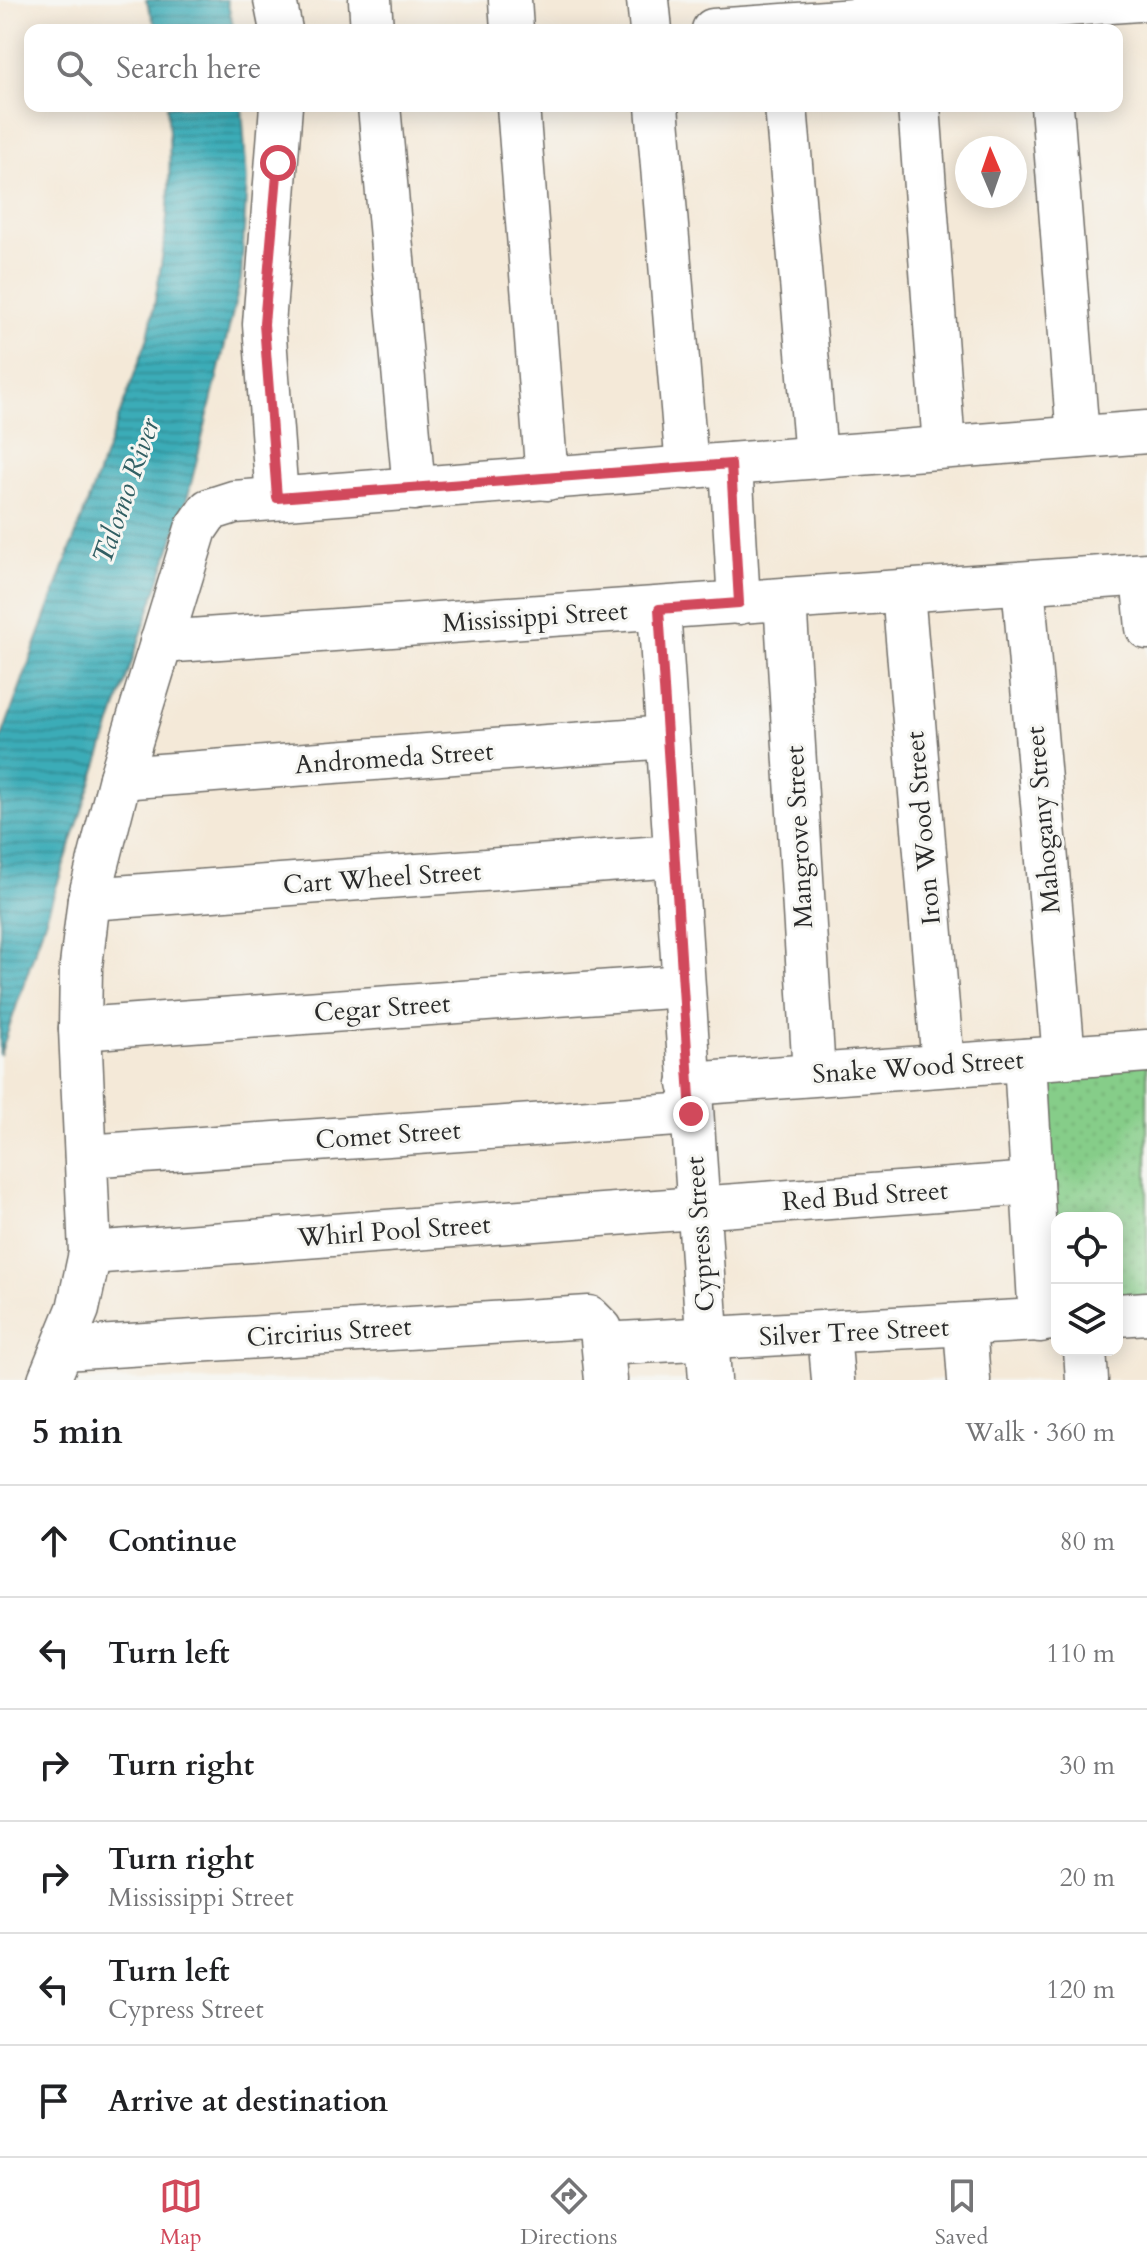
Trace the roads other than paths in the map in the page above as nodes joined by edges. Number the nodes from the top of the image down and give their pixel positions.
1 (275, 0) edge
2 (370, 0) edge
3 (510, 0) edge
4 (648, 0) edge
5 (1138, 0) edge
6 (1044, 12) edge
7 (912, 15) edge
8 (779, 18) edge
9 (280, 24) edge
10 (372, 24) edge
11 (512, 24) edge
12 (650, 24) edge
13 (746, 24) edge
14 (281, 112) edge
15 (380, 112) edge
16 (518, 112) edge
17 (657, 112) edge
18 (787, 112) edge
19 (919, 112) edge
20 (1052, 112) edge
21 (1147, 432) edge
22 (1078, 437) junction
23 (944, 447) junction
24 (816, 457) junction
25 (731, 464) junction
26 (687, 468) junction
27 (547, 479) junction
28 (414, 489) junction
29 (277, 498) junction
30 (1145, 575) edge
31 (1023, 583) junction
32 (903, 592) junction
33 (785, 599) junction
34 (739, 603) junction
35 (659, 609) junction
36 (1147, 628) edge
37 (161, 642) junction
38 (667, 737) junction
39 (120, 778) junction
40 (675, 856) junction
41 (89, 899) junction
42 (683, 986) junction
43 (80, 1029) junction
44 (1147, 1051) edge
45 (1044, 1058) junction
46 (943, 1065) junction
47 (814, 1074) junction
48 (690, 1099) junction
49 (86, 1156) junction
50 (1032, 1183) junction
51 (698, 1209) junction
52 (90, 1253) junction
53 (1147, 1313) edge
54 (1123, 1315) edge
55 (1049, 1320) edge
56 (965, 1326) junction
57 (829, 1333) junction
58 (707, 1339) junction
59 (601, 1348) edge
60 (1085, 1356) edge
61 (56, 1364) edge
62 (710, 1380) edge
63 (833, 1380) edge
64 (969, 1380) edge
65 (1087, 1380) edge

1 - 9 street
2 - 10 street
3 - 11 street
4 - 12 street
5 - 6 street
6 - 7 street
7 - 8 street
8 - 13 street
14 - 29 street
15 - 28 street
16 - 27 street
17 - 26 street
18 - 24 street
19 - 23 street
20 - 22 street
21 - 22 street
22 - 23 street
23 - 24 street
24 - 25 street
25 - 26 street
25 - 34 street
26 - 27 street
27 - 28 street
28 - 29 street
29 - 37 street
30 - 31 street, Mississippi Street
30 - 36 street
31 - 32 street, Mississippi Street
31 - 45 street, Mahogany Street
32 - 33 street, Mississippi Street
32 - 46 street, Iron Wood Street
33 - 34 street, Mississippi Street
33 - 47 street, Mangrove Street
34 - 35 street, Mississippi Street
35 - 37 street, Mississippi Street
35 - 38 street, Cypress Street
37 - 39 street
38 - 39 street, Andromeda Street
38 - 40 street, Cypress Street
39 - 41 street
40 - 41 street, Cart Wheel Street
40 - 42 street, Cypress Street
41 - 43 street
42 - 43 street, Cegar Street
42 - 48 street, Cypress Street
43 - 49 street
44 - 45 street, Snake Wood Street
45 - 46 street, Snake Wood Street
45 - 50 street, Mahogany Street
46 - 47 street, Snake Wood Street
47 - 48 street, Snake Wood Street
48 - 49 street, Comet Street
48 - 51 street, Cypress Street
49 - 52 street
50 - 51 street, Red Bud Street
50 - 55 street, Mahogany Street
51 - 52 street, Whirl Pool Street
51 - 58 street, Cypress Street
52 - 61 street
53 - 54 street
55 - 56 street, Silver Tree Street
56 - 57 street, Silver Tree Street
56 - 64 street
57 - 58 street, Silver Tree Street
57 - 63 street
58 - 59 street, Silver Tree Street
58 - 62 street, Cypress Street
59 - 61 street, Circirius Street
60 - 65 street

